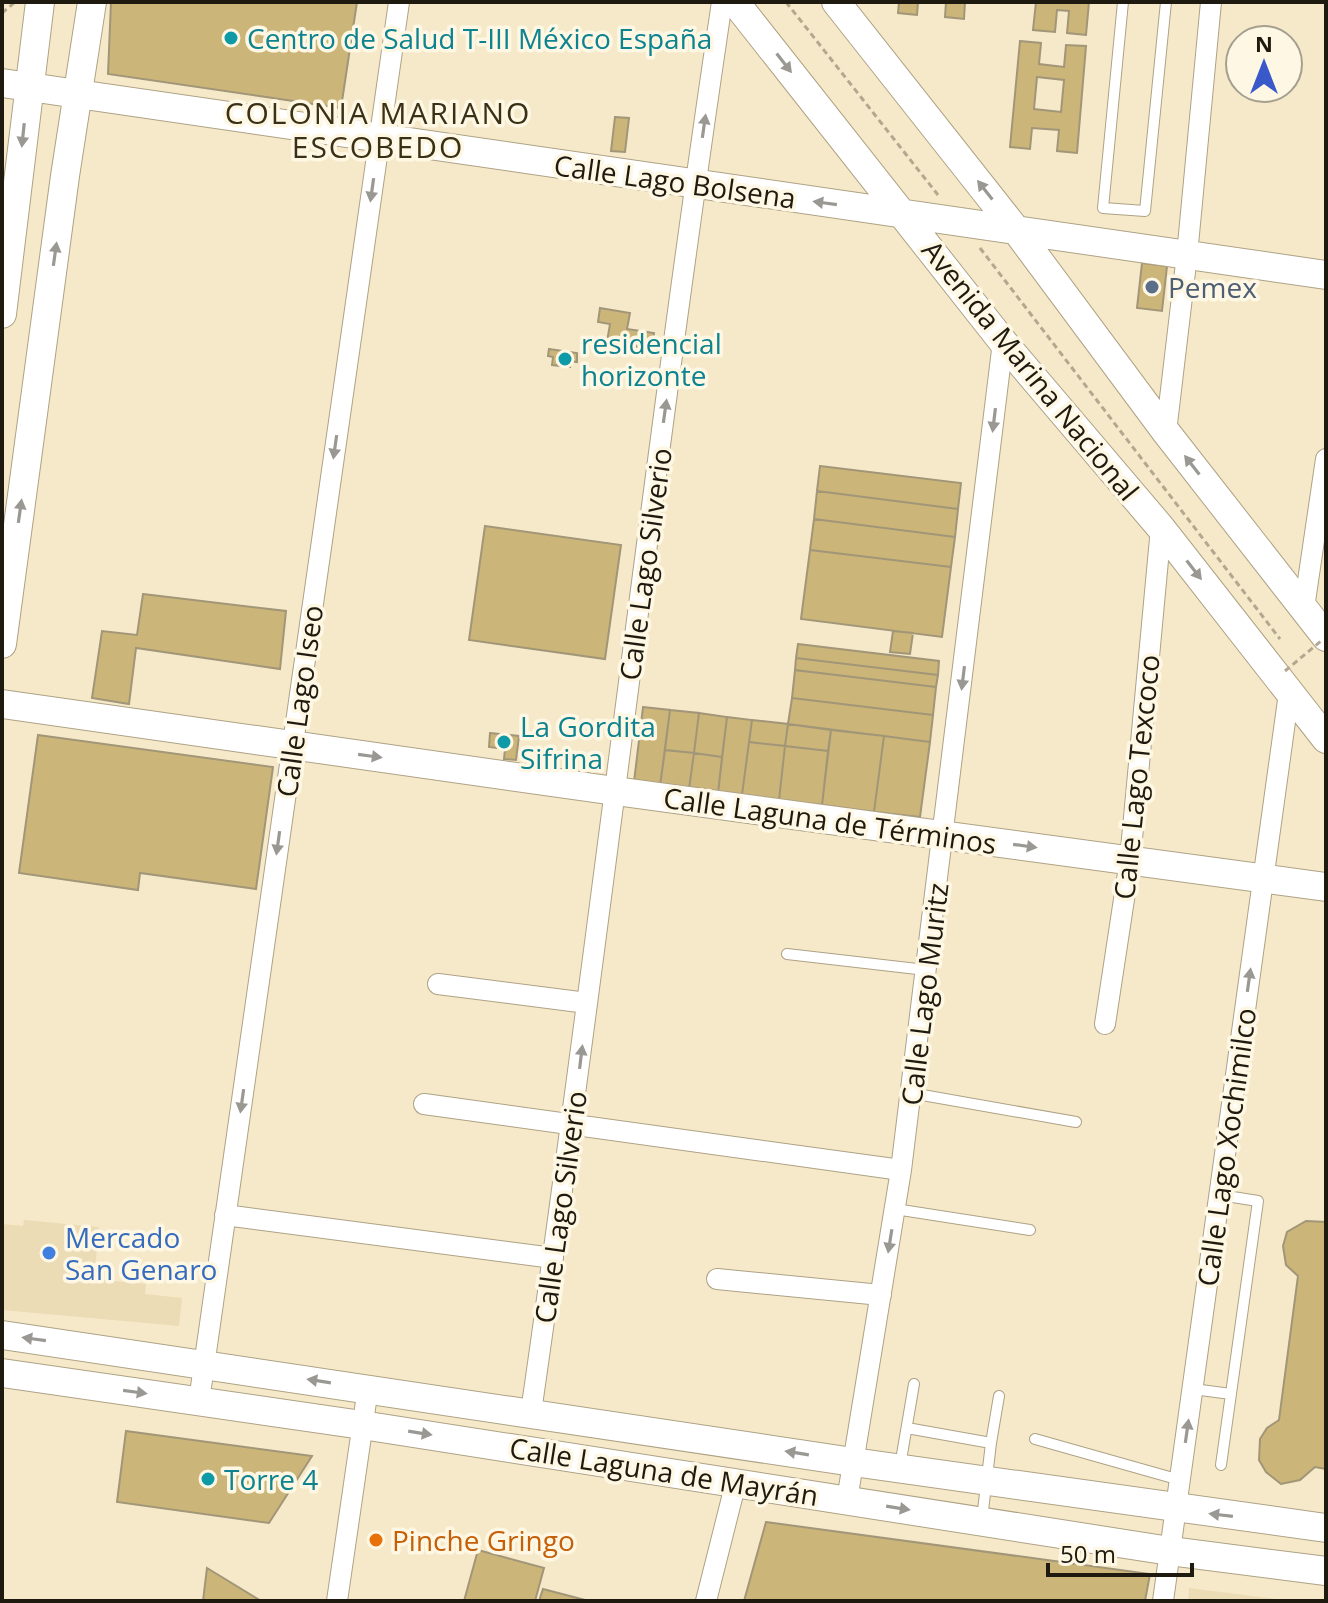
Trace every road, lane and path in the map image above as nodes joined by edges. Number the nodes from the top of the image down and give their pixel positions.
1 (15, 2) edge
2 (40, 2) edge
3 (92, 2) edge
4 (399, 2) edge
5 (722, 2) edge
6 (735, 2) edge
7 (786, 2) edge
8 (836, 2) edge
9 (1123, 2) edge
10 (1166, 2) edge
11 (1211, 2) edge
12 (2, 13) edge
13 (15, 85) edge
14 (77, 94) junction
15 (380, 136) junction
16 (695, 185) junction
17 (903, 214) junction
18 (959, 221) junction
19 (1016, 230) junction
20 (1187, 255) junction
21 (5, 267) edge
22 (1326, 275) edge
23 (2, 314) edge
24 (1003, 342) junction
25 (1166, 432) junction
26 (1326, 459) edge
27 (1161, 528) junction
28 (1304, 608) junction
29 (1323, 639) edge
30 (2, 644) edge
31 (1287, 648) dead end
32 (1287, 682) junction
33 (2, 704) edge
34 (1326, 739) edge
35 (292, 745) junction
36 (615, 791) junction
37 (945, 835) junction
38 (1130, 860) junction
39 (1263, 878) junction
40 (1326, 887) edge
41 (787, 954) dead end
42 (928, 970) junction
43 (438, 984) dead end
44 (587, 1003) junction
45 (1105, 1024) dead end
46 (911, 1093) junction
47 (424, 1104) dead end
48 (1076, 1122) dead end
49 (572, 1125) junction
50 (901, 1170) junction
51 (1220, 1195) junction
52 (895, 1209) junction
53 (225, 1215) junction
54 (1030, 1230) dead end
55 (553, 1258) junction
56 (717, 1279) dead end
57 (881, 1295) junction
58 (2, 1335) edge
59 (92, 1347) junction
60 (204, 1363) junction
61 (2, 1373) edge
62 (914, 1384) dead end
63 (86, 1385) junction
64 (368, 1388) junction
65 (1193, 1389) junction
66 (1231, 1394) junction
67 (999, 1396) dead end
68 (199, 1401) junction
69 (531, 1412) junction
70 (362, 1425) junction
71 (907, 1428) junction
72 (1035, 1439) dead end
73 (991, 1443) junction
74 (853, 1462) junction
75 (1221, 1465) dead end
76 (899, 1468) junction
77 (1180, 1480) junction
78 (987, 1481) junction
79 (736, 1482) junction
80 (847, 1500) junction
81 (1176, 1509) junction
82 (982, 1521) junction
83 (1326, 1528) edge
84 (1170, 1551) junction
85 (1326, 1571) edge
86 (337, 1601) edge
87 (706, 1601) edge
88 (1163, 1601) edge

1 - 12 path
2 - 13 street
3 - 14 street
4 - 15 street, Calle Lago Iseo
16 -> 5 street, Calle Lago Silverio
6 -> 17 street, Avenida Marina Nacional
7 - 18 path
19 -> 8 street
9 - 10 lane
11 - 20 street
13 - 14 street, Calle Lago Bolsena
13 -> 21 street
14 - 15 street, Calle Lago Bolsena
30 -> 14 street
15 - 16 street, Calle Lago Bolsena
15 -> 35 street, Calle Lago Iseo
17 -> 16 street, Calle Lago Bolsena
36 -> 16 street, Calle Lago Silverio
17 - 18 street, Calle Lago Bolsena
17 - 24 street, Avenida Marina Nacional
18 - 19 street, Calle Lago Bolsena
18 - 31 path
19 - 20 street, Calle Lago Bolsena
19 - 25 street
20 - 22 street, Calle Lago Bolsena
20 - 25 street
21 - 23 street
24 - 27 street, Avenida Marina Nacional
24 -> 37 street, Calle Lago Muritz
28 -> 25 street
26 - 28 street
27 -> 32 street, Avenida Marina Nacional
27 - 38 street, Calle Lago Texcoco
28 - 29 street
29 - 32 path, bridge
32 - 34 street, Avenida Marina Nacional
32 - 39 street, Calle Lago Xochimilco
33 - 35 street, Calle Laguna de Términos
35 -> 36 street, Calle Laguna de Términos
35 -> 53 street, Calle Lago Iseo
36 - 37 street, Calle Laguna de Términos
36 - 44 street, Calle Lago Silverio
37 -> 38 street, Calle Laguna de Términos
37 - 42 street, Calle Lago Muritz
38 - 39 street, Calle Laguna de Términos
38 - 45 street, Calle Lago Texcoco
39 - 40 street, Calle Laguna de Términos
51 -> 39 street, Calle Lago Xochimilco
41 - 42 lane
42 - 46 street, Calle Lago Muritz
43 - 44 street
49 -> 44 street, Calle Lago Silverio
46 - 48 lane
46 - 50 street, Calle Lago Muritz
47 - 49 street
49 - 50 street
49 - 55 street, Calle Lago Silverio
50 - 52 street, Calle Lago Muritz
51 - 65 street, Calle Lago Xochimilco
51 - 66 lane
52 - 54 lane
52 -> 57 street, Calle Lago Muritz
53 - 55 street
53 - 60 street, Calle Lago Iseo
55 - 69 street, Calle Lago Silverio
56 - 57 street
57 - 74 street, Calle Lago Muritz
59 -> 58 street, Calle Laguna de Mayrán
59 - 60 street, Calle Laguna de Mayrán
59 - 63 street
64 -> 60 street, Calle Laguna de Mayrán
60 - 68 street, Calle Lago Iseo
61 - 63 street, Calle Laguna de Mayrán
62 - 71 lane
63 -> 68 street, Calle Laguna de Mayrán
64 - 69 street, Calle Laguna de Mayrán
64 - 70 street
65 - 66 lane
77 -> 65 street, Calle Lago Xochimilco
66 - 75 lane
67 - 73 lane
68 - 70 street, Calle Laguna de Mayrán
74 -> 69 street, Calle Laguna de Mayrán
70 -> 79 street, Calle Laguna de Mayrán
70 - 86 street
71 - 73 lane
71 - 76 lane
72 - 77 lane
73 - 78 lane
74 - 76 street, Calle Laguna de Mayrán
74 - 80 street, Calle Lago Muritz
76 - 78 street, Calle Laguna de Mayrán
77 - 81 street, Calle Lago Xochimilco
78 - 81 street, Calle Laguna de Mayrán
78 - 82 lane
79 - 80 street, Calle Laguna de Mayrán
79 - 87 street
80 -> 82 street, Calle Laguna de Mayrán
83 -> 81 street, Calle Laguna de Mayrán
81 - 84 street, Calle Lago Xochimilco
82 - 84 street, Calle Laguna de Mayrán
84 - 85 street, Calle Laguna de Mayrán
84 - 88 street, Calle Lago Xochimilco

